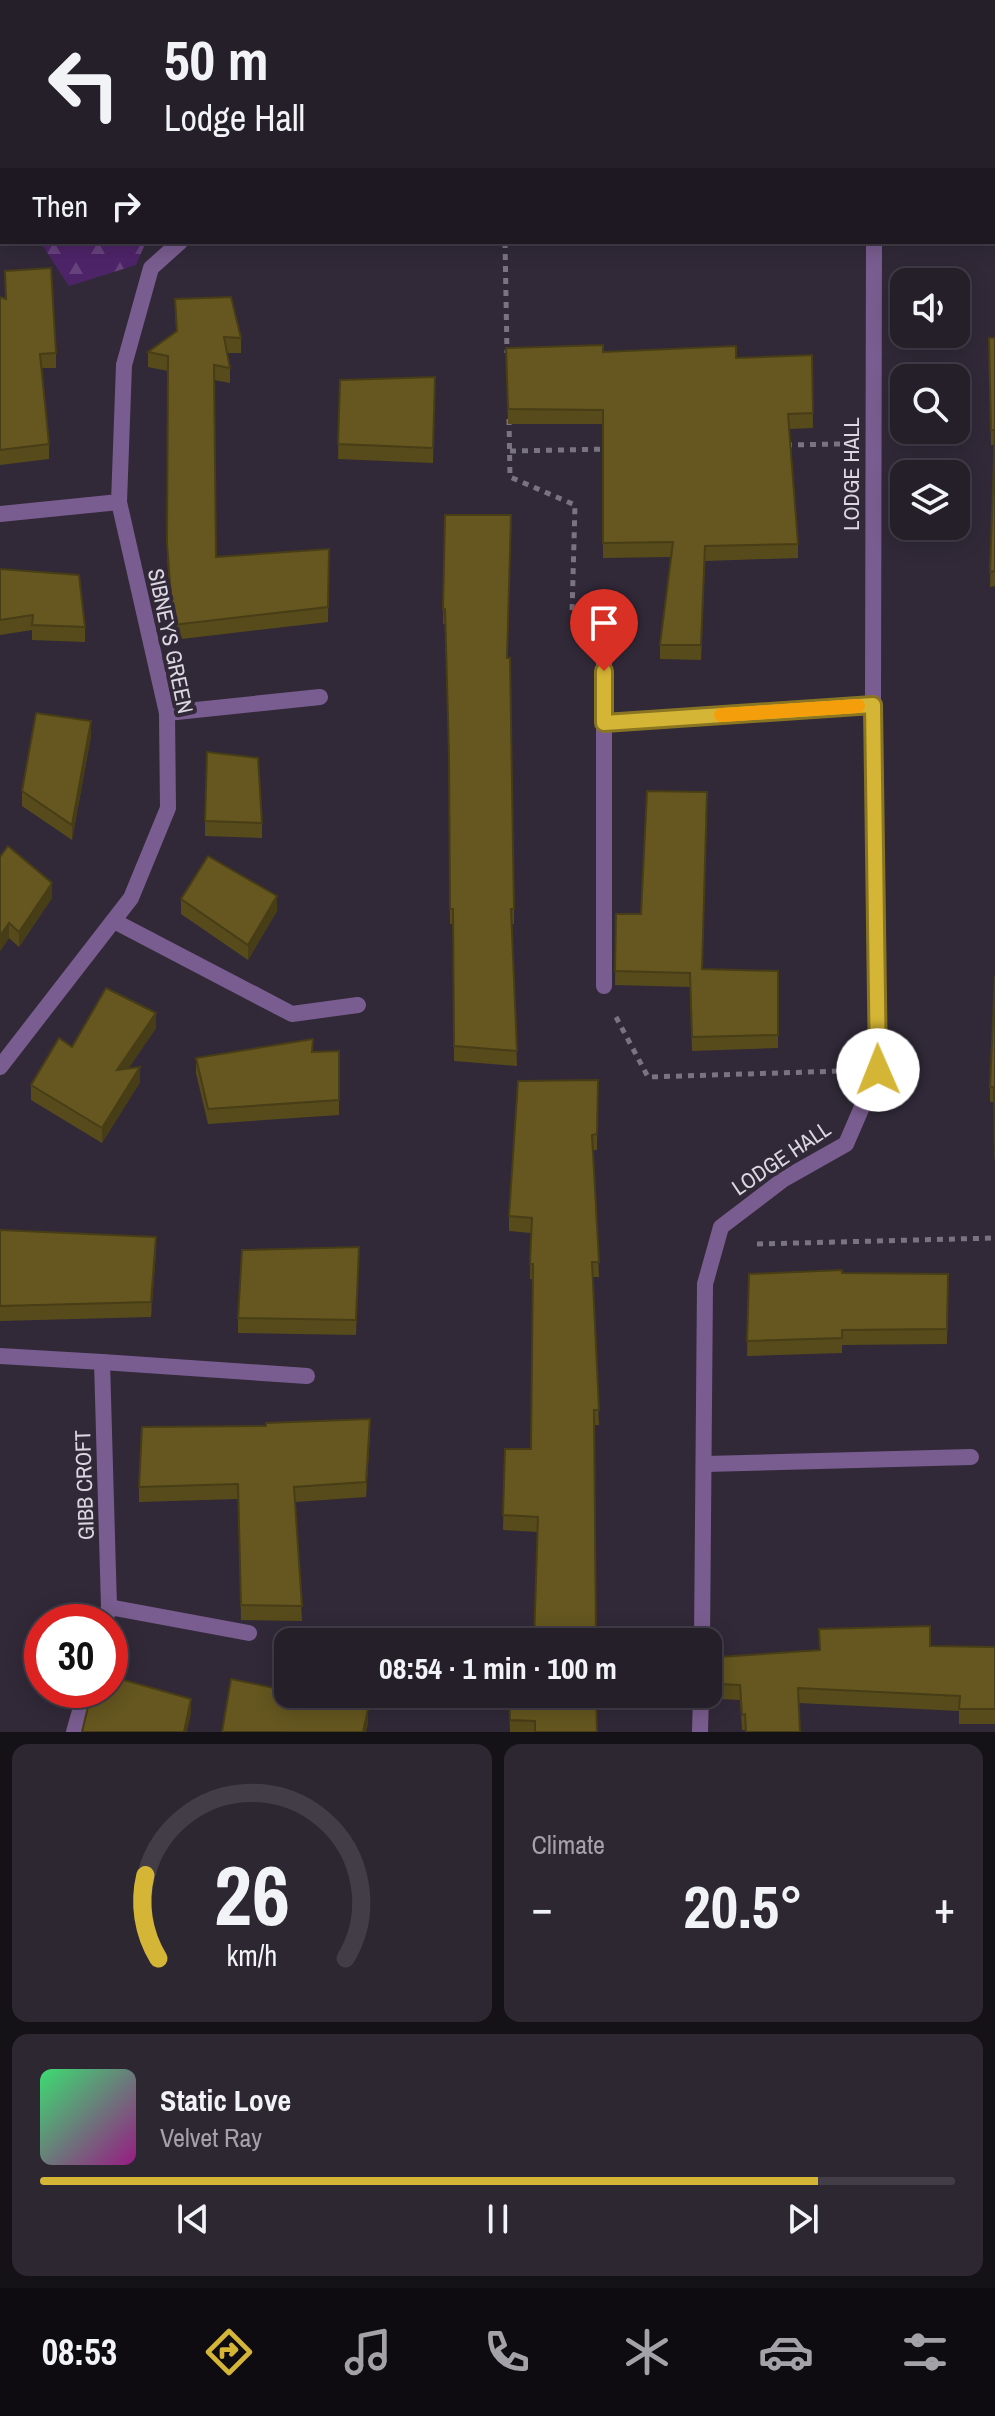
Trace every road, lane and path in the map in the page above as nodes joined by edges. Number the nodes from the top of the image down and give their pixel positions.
1 (178, 244) edge
2 (505, 244) edge
3 (874, 244) edge
4 (507, 361) edge
5 (508, 406) edge
6 (873, 443) junction
7 (778, 445) edge
8 (620, 449) edge
9 (509, 451) junction
10 (119, 502) junction
11 (0, 514) edge
12 (604, 644) joint
13 (320, 697) dead end
14 (873, 705) junction
15 (167, 713) junction
16 (604, 723) junction
17 (114, 921) junction
18 (604, 986) joint
19 (358, 1005) dead end
20 (0, 1067) edge
21 (878, 1070) junction
22 (995, 1238) edge
23 (716, 1245) junction
24 (0, 1356) edge
25 (102, 1362) junction
26 (307, 1376) dead end
27 (971, 1457) dead end
28 (705, 1464) junction
29 (107, 1604) edge
30 (128, 1618) edge
31 (702, 1628) edge
32 (249, 1633) dead end
33 (81, 1708) edge
34 (701, 1708) edge
35 (74, 1732) edge
36 (700, 1732) edge

1 - 10 street, SIBNEYS GREEN
2 - 4 path
3 - 6 street, LODGE HALL
5 - 9 path
6 - 7 path
6 - 14 street, LODGE HALL
8 - 9 path
9 - 12 path
10 - 11 street
10 - 15 street, SIBNEYS GREEN
12 - 16 street
13 - 15 street
14 - 16 street
14 - 21 street, LODGE HALL
15 - 17 street, SIBNEYS GREEN
16 - 18 street
17 - 19 street
17 - 20 street, SIBNEYS GREEN
18 - 21 path
21 - 23 street, LODGE HALL
22 - 23 path
23 - 28 street, LODGE HALL
24 - 25 street
25 - 26 street
25 - 29 street, GIBB CROFT
27 - 28 street
28 - 31 street, LODGE HALL
30 - 32 street, GIBB CROFT
33 - 35 street
34 - 36 street

